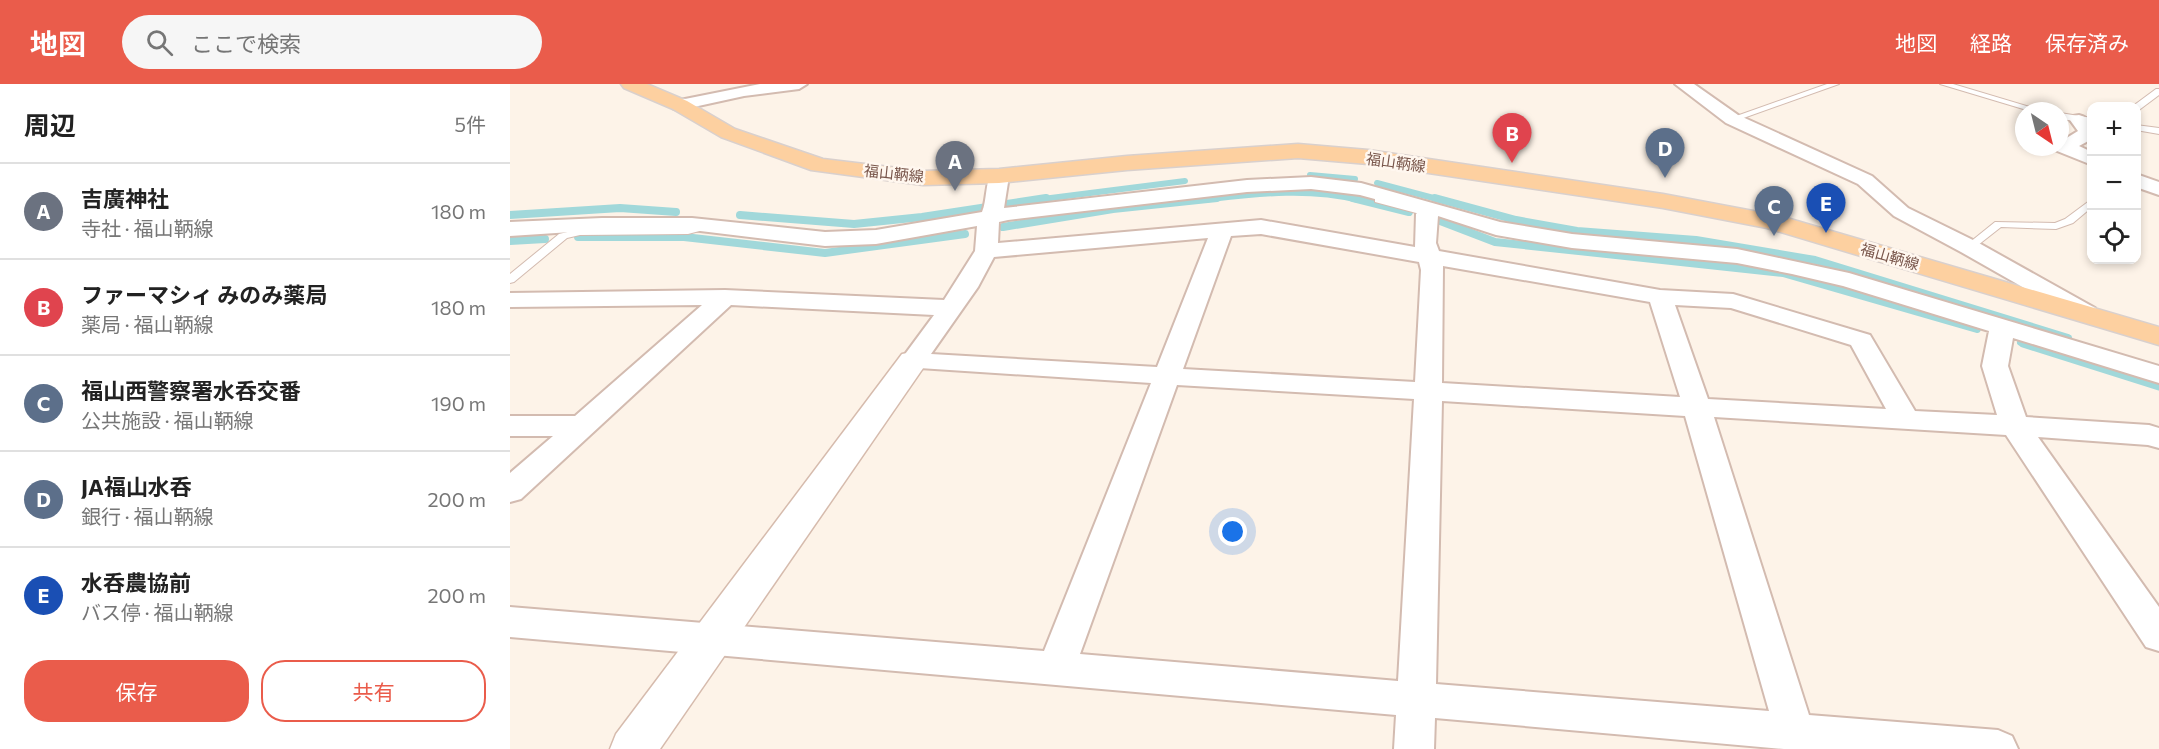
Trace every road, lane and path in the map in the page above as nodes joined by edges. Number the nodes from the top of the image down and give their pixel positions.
1 (631, 84) edge
2 (799, 84) edge
3 (1683, 84) edge
4 (1835, 84) edge
5 (1944, 84) edge
6 (2159, 92) edge
7 (2015, 104) edge
8 (680, 105) junction
9 (2141, 105) edge
10 (2069, 118) edge
11 (1731, 119) junction
12 (2085, 121) edge
13 (2141, 128) edge
14 (2159, 130) edge
15 (2087, 157) edge
16 (999, 176) junction
17 (1346, 187) junction
18 (2087, 205) edge
19 (994, 210) junction
20 (1427, 214) junction
21 (707, 226) junction
22 (1496, 228) junction
23 (510, 229) edge
24 (1223, 229) junction
25 (1969, 247) junction
26 (986, 251) junction
27 (1429, 256) junction
28 (510, 280) edge
29 (725, 297) junction
30 (1660, 297) junction
31 (510, 300) edge
32 (949, 308) junction
33 (2086, 313) junction
34 (2002, 327) junction
35 (2159, 336) edge
36 (914, 361) junction
37 (2159, 375) edge
38 (1167, 376) junction
39 (1427, 392) junction
40 (1697, 408) junction
41 (1906, 420) junction
42 (510, 426) edge
43 (580, 426) junction
44 (2015, 426) junction
45 (2159, 438) edge
46 (510, 491) edge
47 (510, 622) edge
48 (2159, 636) edge
49 (710, 641) junction
50 (1056, 669) junction
51 (1415, 698) junction
52 (1794, 731) junction
53 (633, 749) edge
54 (1414, 749) edge
55 (1998, 749) edge

1 - 8 main road, 福山鞆線
2 - 8 street
3 - 11 street
4 - 11 lane
5 - 7 lane
6 - 9 lane
8 - 16 main road, 福山鞆線
10 - 12 lane
11 - 25 street
12 - 15 street
13 - 14 lane
16 - 19 street
16 - 33 main road, 福山鞆線
17 - 19 street
17 - 20 lane
17 - 22 street
18 - 25 lane
19 - 21 street
19 - 26 street
20 - 22 lane
20 - 27 street
21 - 23 street
21 - 28 lane
22 - 34 street
24 - 26 street
24 - 27 street
24 - 38 street
25 - 33 street
26 - 32 street
27 - 30 street
27 - 39 street
29 - 31 street
29 - 32 street
29 - 43 street
30 - 40 street
30 - 41 street
32 - 36 street
33 - 35 main road, 福山鞆線
34 - 37 street
34 - 44 street
36 - 38 street
36 - 49 street
38 - 39 street
38 - 50 street
39 - 40 street
39 - 51 street
40 - 41 street
40 - 52 street
41 - 44 street
42 - 43 street
43 - 46 street
44 - 45 street
44 - 48 street
47 - 49 street
49 - 50 street
49 - 53 street
50 - 51 street
51 - 52 street
51 - 54 street
52 - 55 street

